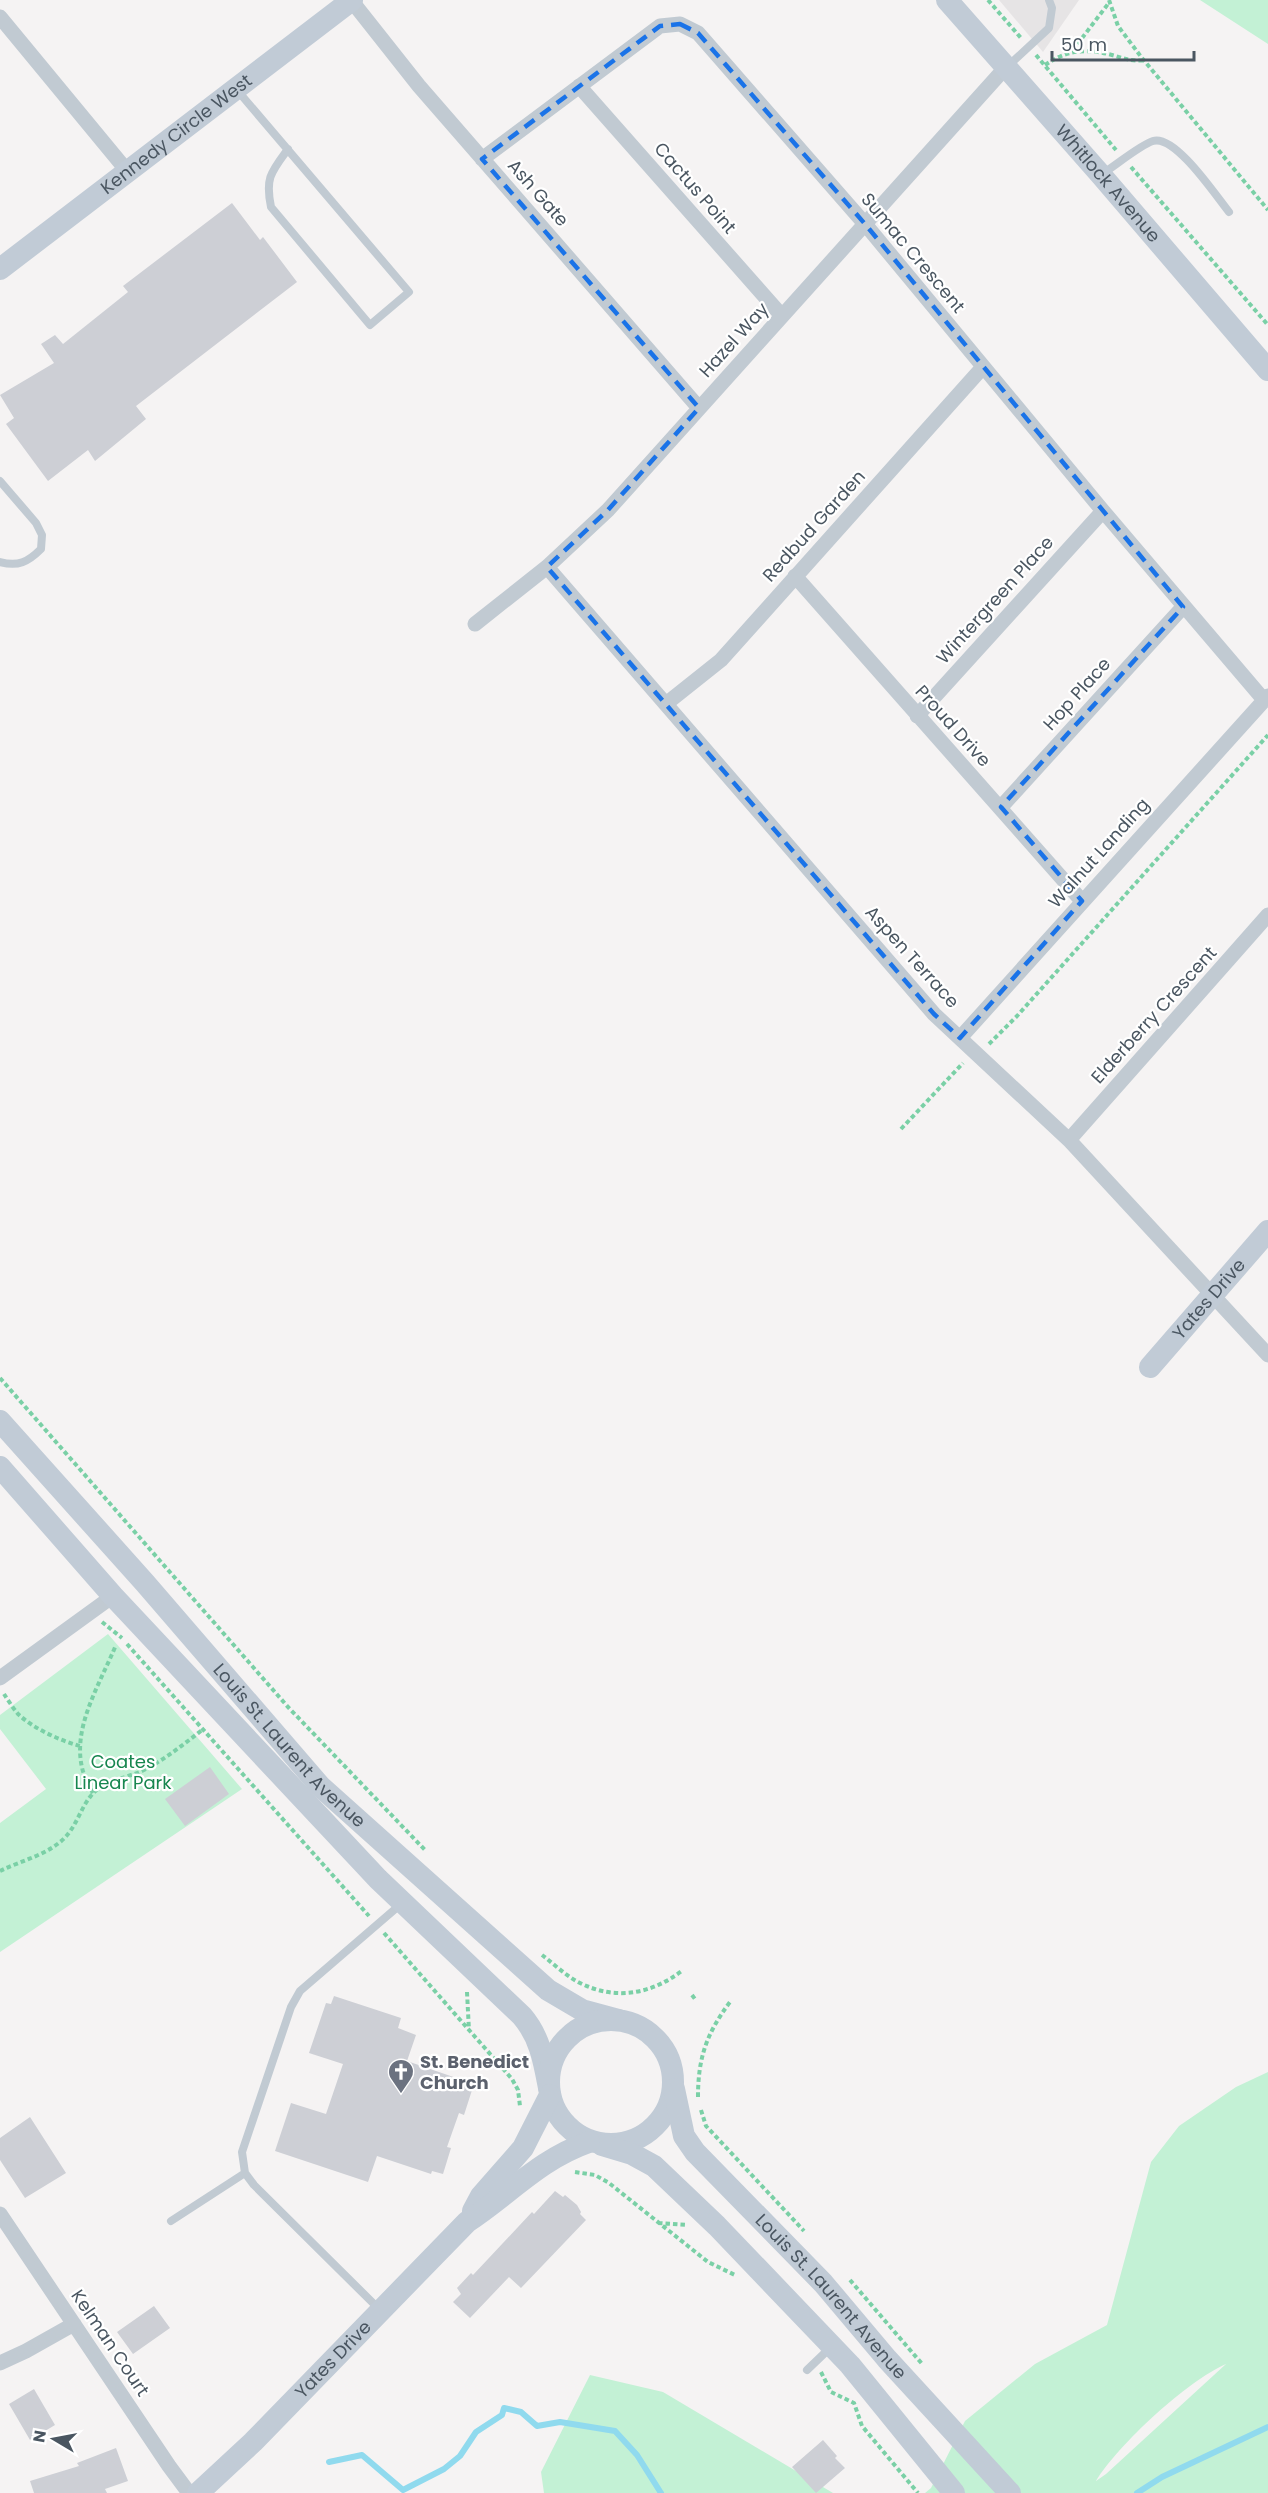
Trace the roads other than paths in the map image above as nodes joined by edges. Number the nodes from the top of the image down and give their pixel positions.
1 (351, 0) edge
2 (947, 0) edge
3 (1049, 0) edge
4 (0, 17) edge
5 (1006, 67) junction
6 (579, 86) junction
7 (236, 89) junction
8 (288, 149) junction
9 (482, 159) junction
10 (128, 172) junction
11 (1101, 175) junction
12 (1229, 212) dead end
13 (865, 224) junction
14 (0, 269) edge
15 (782, 316) junction
16 (982, 367) junction
17 (1268, 370) edge
18 (699, 408) junction
19 (0, 481) edge
20 (1103, 511) junction
21 (0, 562) edge
22 (547, 567) junction
23 (795, 576) junction
24 (1183, 607) junction
25 (475, 624) dead end
26 (1266, 698) edge
27 (667, 703) junction
28 (917, 716) junction
29 (1000, 807) junction
30 (1082, 901) junction
31 (1268, 915) edge
32 (960, 1038) junction
33 (1069, 1140) junction
34 (1268, 1231) edge
35 (1212, 1294) junction
36 (1268, 1355) edge
37 (1150, 1367) dead end
38 (0, 1421) edge
39 (0, 1467) edge
40 (113, 1596) junction
41 (0, 1678) edge
42 (402, 1903) junction
43 (619, 2020) junction
44 (674, 2089) junction
45 (550, 2092) junction
46 (596, 2143) junction
47 (245, 2173) junction
48 (0, 2214) edge
49 (171, 2221) dead end
50 (467, 2222) junction
51 (381, 2311) junction
52 (74, 2324) junction
53 (832, 2346) junction
54 (0, 2363) edge
55 (807, 2370) dead end
56 (189, 2493) edge
57 (198, 2493) edge
58 (954, 2493) edge
59 (1010, 2493) edge

1 - 7 main road, Kennedy Circle West
1 - 9 street, Ash Gate
2 - 5 main road, Whitlock Avenue
3 - 5 lane
4 - 10 street
5 - 11 main road, Whitlock Avenue
5 - 13 street, Hazel Way
6 - 9 street, Sumac Crescent
6 - 13 street, Sumac Crescent
6 - 15 street, Cactus Point
7 - 8 lane
7 - 10 main road, Kennedy Circle West
8 - 8 lane
9 - 18 street, Ash Gate
10 - 14 main road, Kennedy Circle West
11 - 12 lane
11 - 17 main road, Whitlock Avenue
13 - 15 street, Hazel Way
13 - 16 street, Sumac Crescent
15 - 18 street, Hazel Way
16 - 20 street, Sumac Crescent
16 - 23 street, Redbud Garden
18 - 22 street, Hazel Way
19 - 21 lane
20 - 24 street, Sumac Crescent
20 - 28 street, Wintergreen Place
22 - 25 street, Hazel Way
22 - 27 street, Aspen Terrace
23 - 27 street, Redbud Garden
23 - 28 street, Proud Drive
24 - 26 street, Sumac Crescent
24 - 29 street, Hop Place
26 - 30 street, Walnut Landing
27 - 32 street, Aspen Terrace
28 - 29 street, Proud Drive
29 - 30 street, Proud Drive
30 - 32 street, Walnut Landing
31 - 33 street, Elderberry Crescent
32 - 33 street, Aspen Terrace
33 - 35 street, Aspen Terrace
34 - 35 main road, Yates Drive
35 - 36 street, Aspen Terrace
35 - 37 main road, Yates Drive
38 - 43 main road, Louis St. Laurent Avenue
39 - 40 main road, Louis St. Laurent Avenue
40 - 41 street
40 - 42 main road, Louis St. Laurent Avenue
42 - 45 main road, Louis St. Laurent Avenue
42 - 47 lane
43 - 44 main road
43 - 45 main road
44 - 46 main road
44 - 59 main road, Louis St. Laurent Avenue
45 - 46 main road
45 - 50 main road, Yates Drive
46 - 50 main road, Yates Drive
46 - 53 main road, Louis St. Laurent Avenue
47 - 49 lane
47 - 51 lane
48 - 52 street, Kelman Court
50 - 51 main road, Yates Drive
51 - 57 main road, Yates Drive
52 - 54 street
52 - 56 street, Kelman Court
53 - 55 lane
53 - 58 main road, Louis St. Laurent Avenue

